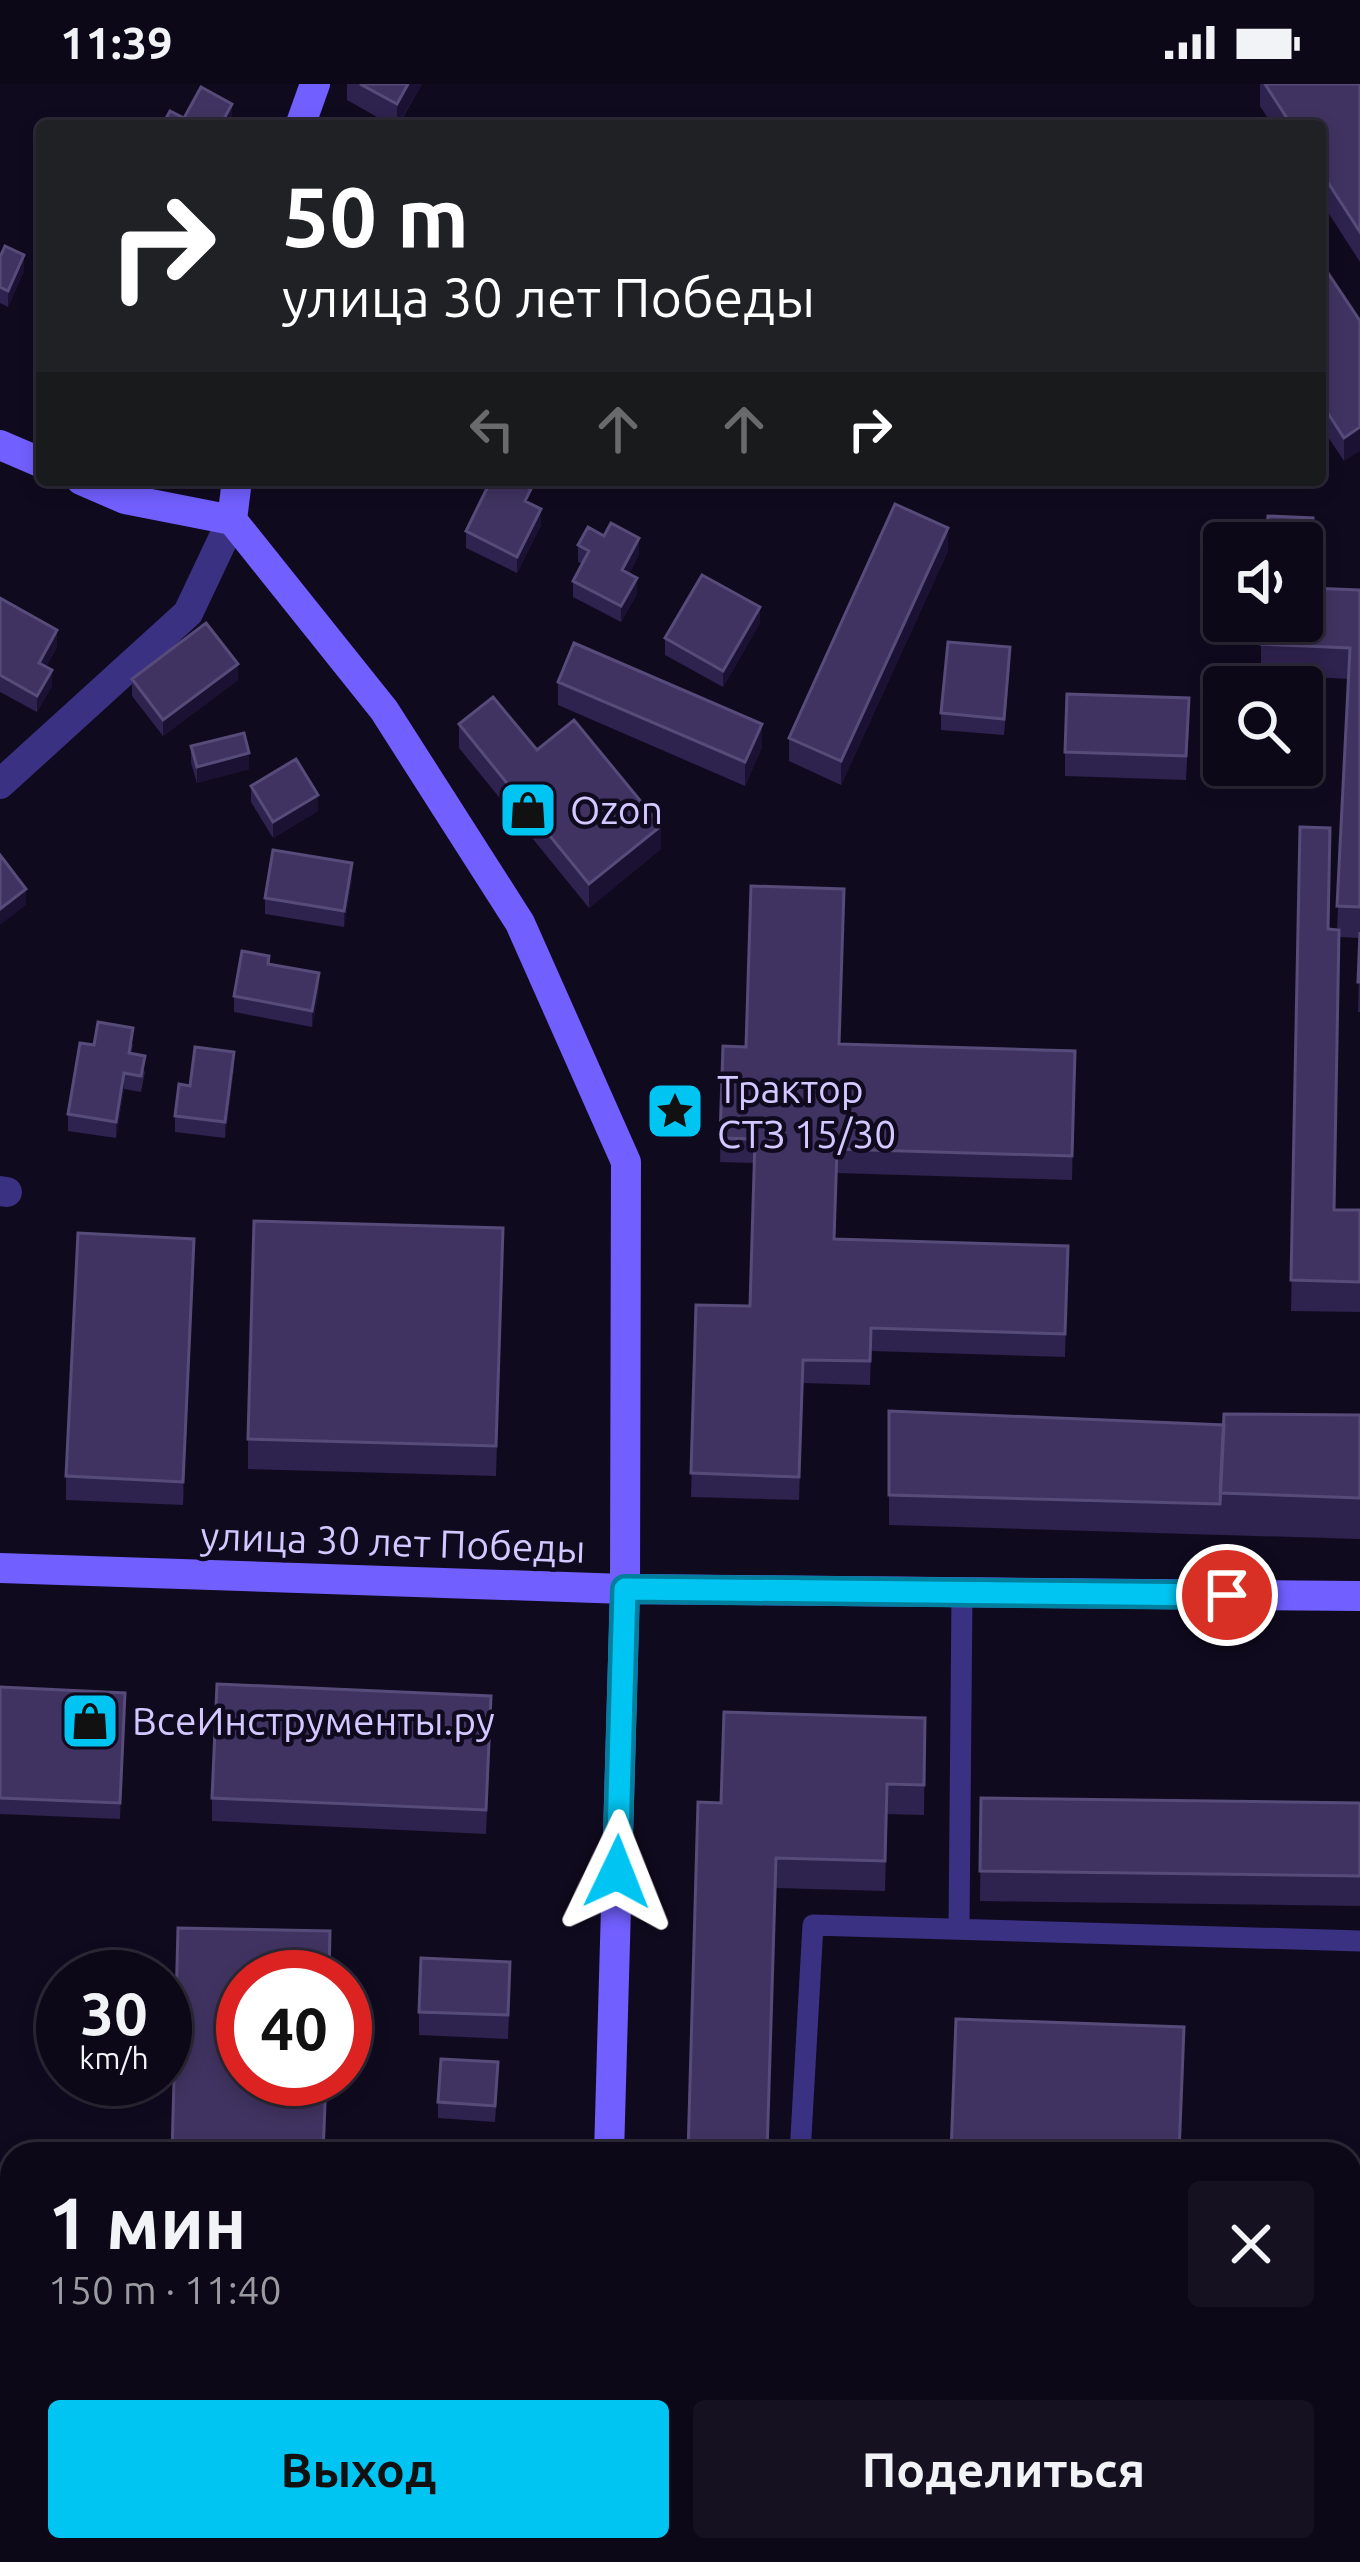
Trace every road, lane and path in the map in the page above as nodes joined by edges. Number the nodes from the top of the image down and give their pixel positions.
1 (315, 84) edge
2 (302, 120) edge
3 (0, 445) edge
4 (36, 460) edge
5 (95, 486) edge
6 (236, 486) edge
7 (232, 520) junction
8 (0, 784) edge
9 (0, 1568) edge
10 (625, 1589) junction
11 (962, 1592) junction
12 (1360, 1596) edge
13 (959, 1929) junction
14 (1360, 1941) edge
15 (609, 2142) edge
16 (801, 2142) edge

1 - 2 street
3 - 4 street
5 - 7 street
6 - 7 street
7 - 8 street
7 - 10 street
9 - 10 street, улица 30 лет Победы
10 - 11 street, улица 30 лет Победы
10 - 15 street
11 - 12 street, улица 30 лет Победы
11 - 13 lane
13 - 14 lane
13 - 16 lane

